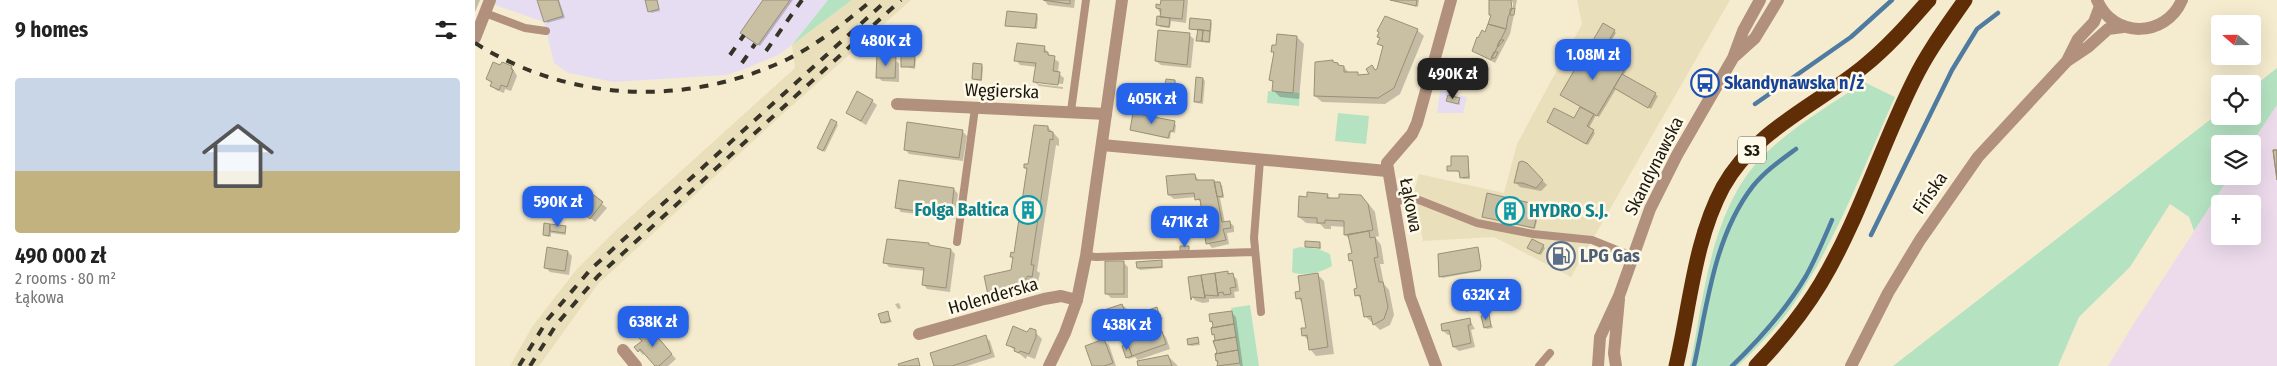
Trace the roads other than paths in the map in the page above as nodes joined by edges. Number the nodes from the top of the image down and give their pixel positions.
1 (490, 0) edge
2 (1086, 0) edge
3 (1122, 0) edge
4 (1451, 0) edge
5 (1760, 0) edge
6 (1778, 0) edge
7 (1929, 0) edge
8 (1965, 0) edge
9 (2184, 2) edge
10 (2099, 3) edge
11 (485, 14) junction
12 (2123, 27) junction
13 (546, 31) dead end
14 (476, 34) edge
15 (1733, 58) junction
16 (2067, 61) junction
17 (897, 104) dead end
18 (975, 108) junction
19 (1071, 111) junction
20 (1106, 114) junction
21 (1102, 146) junction
22 (1260, 160) junction
23 (1387, 171) junction
24 (1393, 202) junction
25 (957, 242) dead end
26 (1254, 252) junction
27 (1086, 256) junction
28 (1632, 256) junction
29 (1619, 296) junction
30 (1077, 300) junction
31 (1261, 312) dead end
32 (919, 334) dead end
33 (1600, 337) junction
34 (623, 350) dead end
35 (1551, 353) dead end
36 (636, 366) edge
37 (1049, 366) edge
38 (1436, 366) edge
39 (1539, 366) edge
40 (1591, 366) edge
41 (1598, 366) edge
42 (1616, 366) edge
43 (1675, 366) edge
44 (1756, 366) edge
45 (1851, 366) edge

1 - 11 street
2 - 19 lane
3 - 20 street
4 - 23 street, Łąkowa
5 - 15 street, Skandynawska
6 - 15 street, Skandynawska
7 - 43 highway, S3
8 - 44 highway
9 - 12 street
10 - 12 street
10 - 16 street, Fińska
11 - 13 lane
11 - 14 street
12 - 16 street, Fińska
15 - 28 street, Skandynawska
16 - 45 street, Fińska
17 - 18 street, Węgierska
18 - 19 street, Węgierska
18 - 25 lane
19 - 20 street, Węgierska
20 - 21 street
21 - 22 street
21 - 27 street
22 - 23 street
22 - 26 lane
23 - 24 street, Łąkowa
24 - 28 lane
24 - 38 street, Łąkowa
26 - 27 lane
26 - 31 lane
27 - 30 street
28 - 29 street, Skandynawska
29 - 33 street, Skandynawska
29 - 42 street, Skandynawska
30 - 32 street, Holenderska
30 - 37 street
33 - 40 street
33 - 41 street, Skandynawska
34 - 36 street
35 - 39 lane

